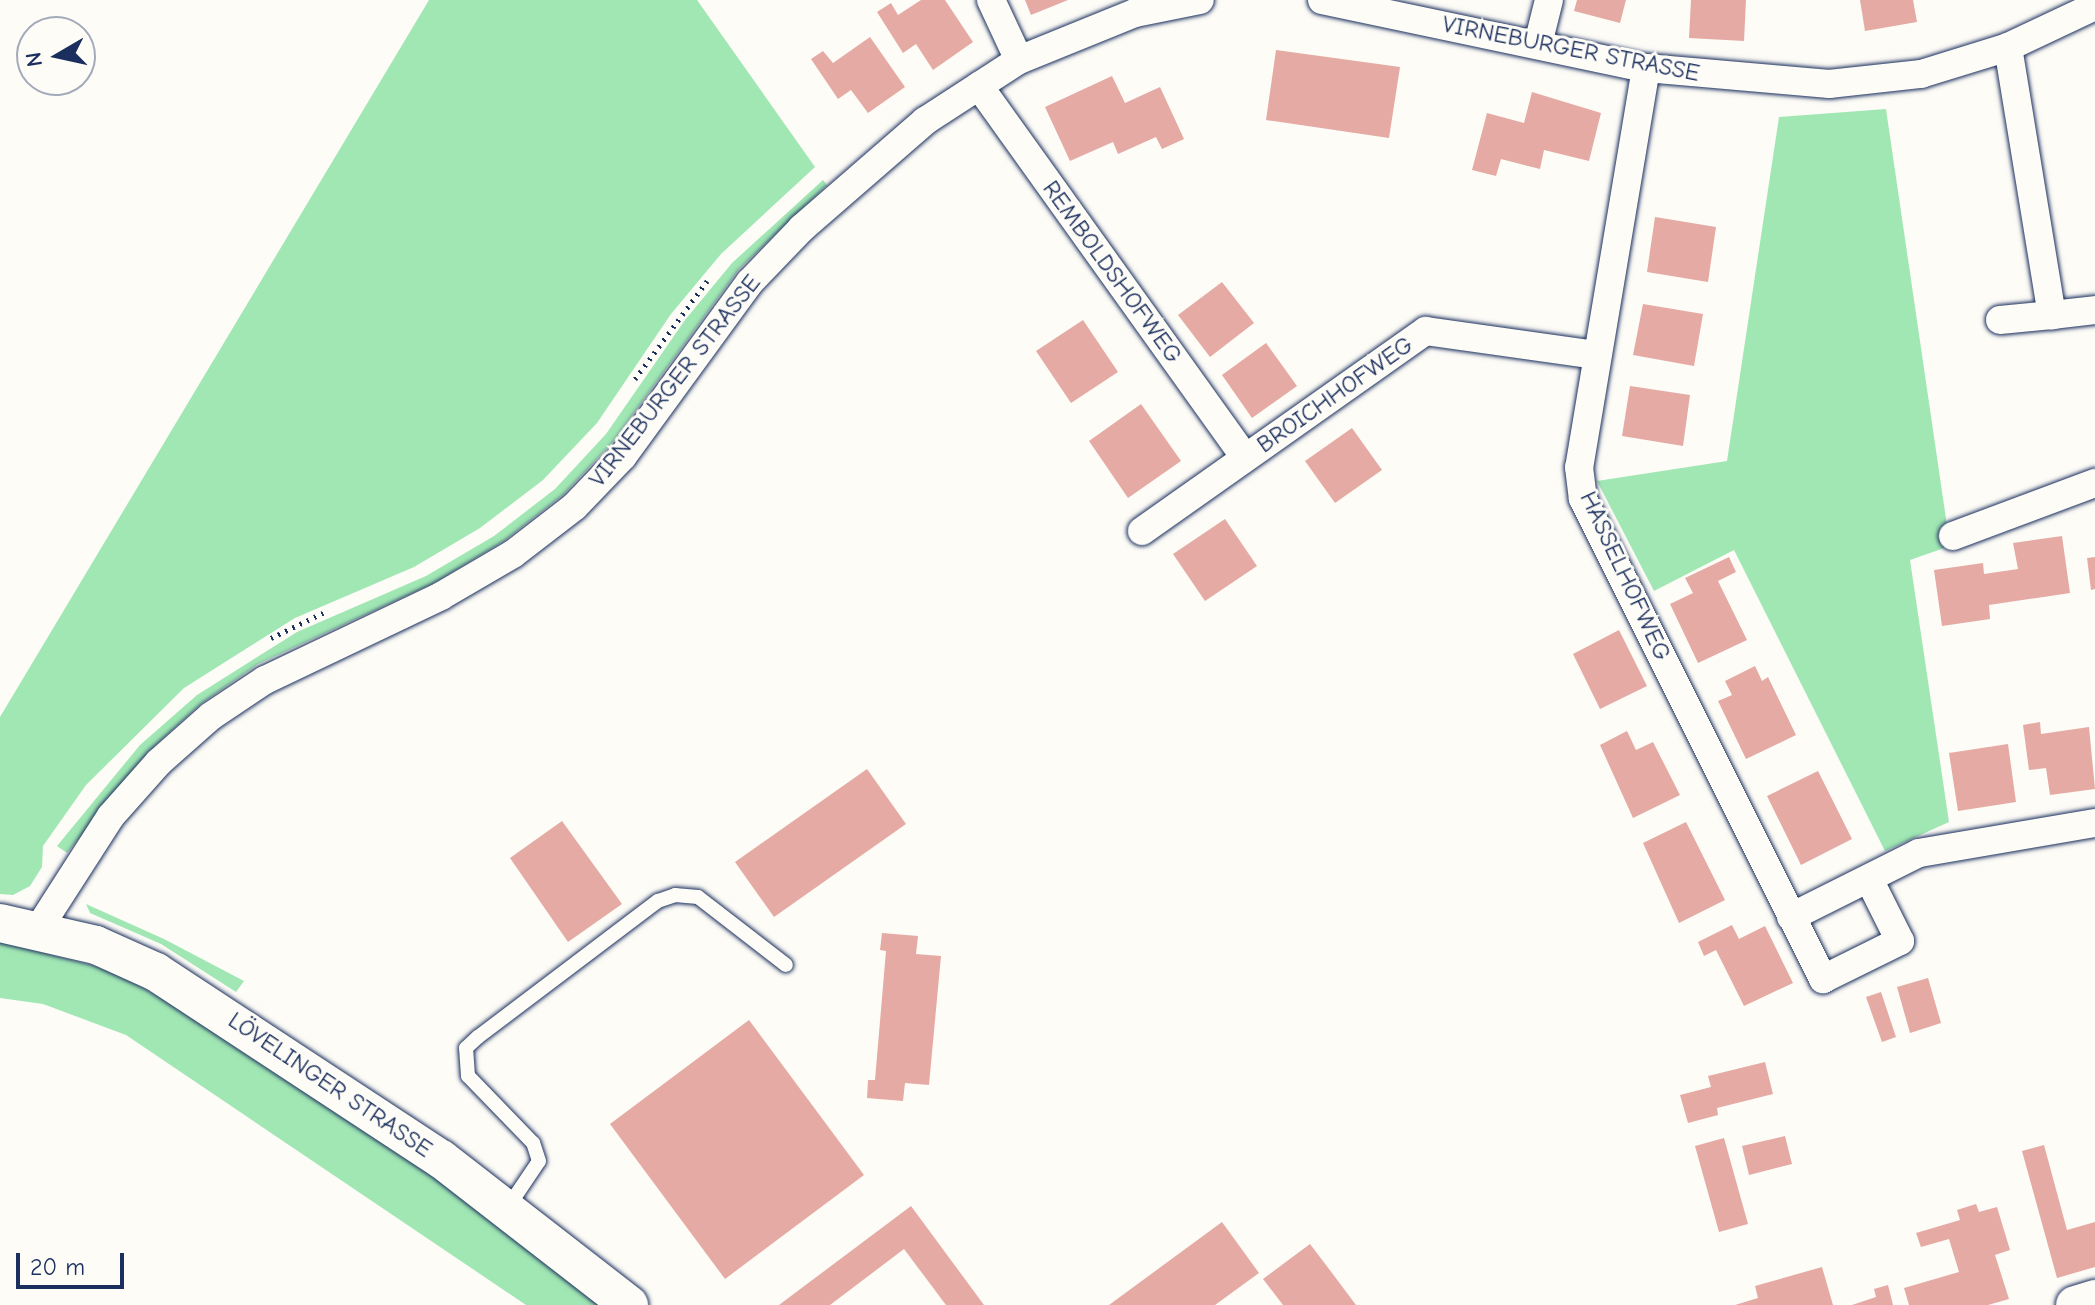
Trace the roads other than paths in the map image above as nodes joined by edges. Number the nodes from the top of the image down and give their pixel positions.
1 (991, 0) edge
2 (1200, 0) edge
3 (1322, 0) edge
4 (1549, 0) edge
5 (2095, 6) edge
6 (1538, 44) junction
7 (2008, 47) junction
8 (1019, 60) junction
9 (1646, 68) junction
10 (979, 86) junction
11 (2095, 310) edge
12 (2052, 315) junction
13 (2000, 320) dead end
14 (1597, 355) junction
15 (1245, 458) junction
16 (2095, 483) edge
17 (1142, 531) dead end
18 (1953, 536) dead end
19 (2095, 823) edge
20 (1869, 879) junction
21 (1791, 917) junction
22 (0, 923) edge
23 (39, 928) junction
24 (786, 965) dead end
25 (508, 1207) junction
26 (2095, 1299) edge
27 (629, 1305) edge
28 (2075, 1305) edge

1 - 8 street
2 - 8 street, VIRNEBURGER STRASSE
3 - 6 street, VIRNEBURGER STRASSE
4 - 6 street
5 - 7 street, VIRNEBURGER STRASSE
6 - 9 street, VIRNEBURGER STRASSE
7 - 9 street, VIRNEBURGER STRASSE
7 - 12 street
8 - 10 street, VIRNEBURGER STRASSE
9 - 14 street, HASSELHOFWEG
10 - 15 street, REMBOLDSHOFWEG
10 - 23 street, VIRNEBURGER STRASSE
11 - 12 street
12 - 13 street
14 - 15 street, BROICHHOFWEG
14 - 21 street, HASSELHOFWEG
15 - 17 street, BROICHHOFWEG
16 - 18 street
19 - 20 street
20 - 21 street
20 - 21 street, HASSELHOFWEG
22 - 23 street, LÖVELINGER STRASSE
23 - 25 street, LÖVELINGER STRASSE
24 - 25 lane
25 - 27 street, LÖVELINGER STRASSE
26 - 28 street

